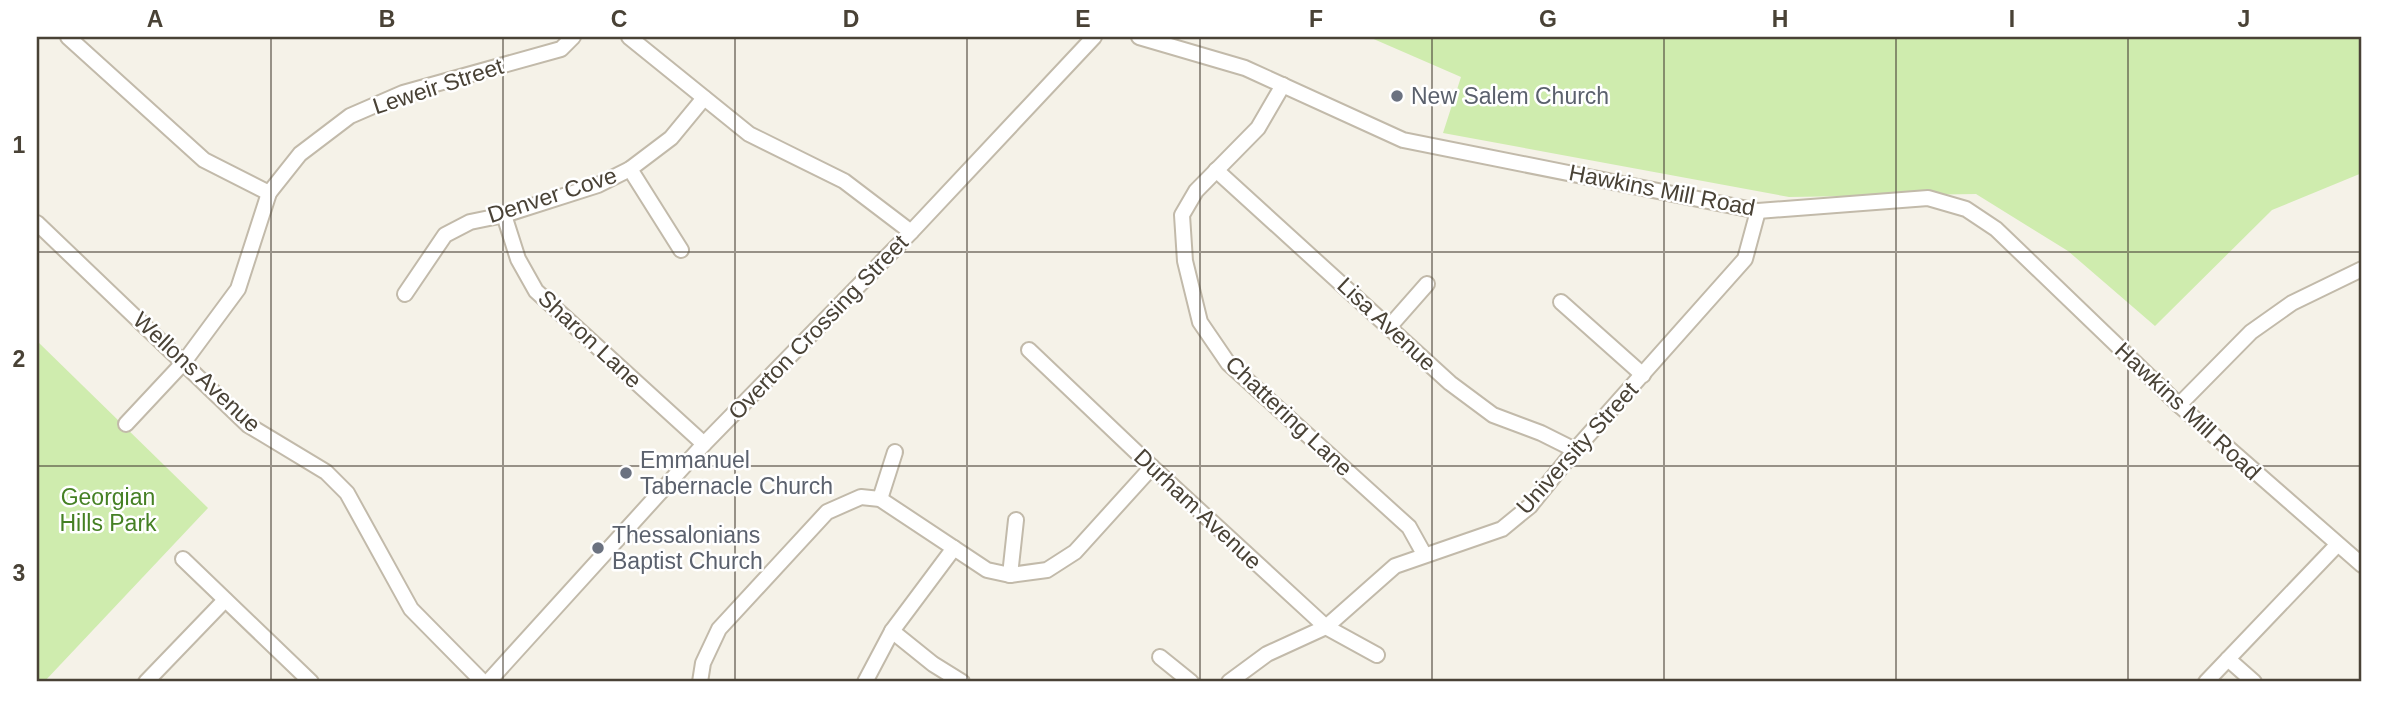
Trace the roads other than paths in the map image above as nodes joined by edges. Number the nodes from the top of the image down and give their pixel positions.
1 (68, 37) edge
2 (573, 37) edge
3 (629, 37) edge
4 (1094, 37) edge
5 (1139, 37) edge
6 (1283, 85) junction
7 (704, 98) junction
8 (630, 169) junction
9 (1216, 170) junction
10 (269, 193) junction
11 (1758, 211) junction
12 (504, 215) junction
13 (37, 223) edge
14 (911, 232) junction
15 (681, 250) dead end
16 (2362, 269) edge
17 (1427, 284) dead end
18 (405, 293) dead end
19 (1561, 302) dead end
20 (1390, 326) junction
21 (1030, 350) dead end
22 (184, 362) junction
23 (1643, 375) junction
24 (2179, 405) junction
25 (126, 424) dead end
26 (704, 444) junction
27 (1576, 450) junction
28 (895, 452) dead end
29 (1152, 467) junction
30 (880, 499) junction
31 (1016, 520) dead end
32 (2337, 545) junction
33 (954, 548) junction
34 (1424, 554) junction
35 (183, 559) dead end
36 (2362, 565) edge
37 (1010, 575) junction
38 (225, 600) junction
39 (1326, 627) junction
40 (892, 631) junction
41 (1377, 656) dead end
42 (1160, 657) dead end
43 (2228, 659) junction
44 (145, 682) edge
45 (310, 682) edge
46 (485, 682) edge
47 (700, 682) edge
48 (865, 682) edge
49 (961, 682) edge
50 (1191, 682) edge
51 (1229, 682) edge
52 (2206, 682) edge
53 (2254, 682) edge

1 - 10 street
2 - 10 street, Leweir Street
3 - 7 street
4 - 14 street, Overton Crossing Street
5 - 6 street, Hawkins Mill Road
6 - 9 street, Chattering Lane
6 - 11 street, Hawkins Mill Road
7 - 8 street, Denver Cove
7 - 14 street
8 - 12 street, Denver Cove
8 - 15 street
9 - 20 street, Lisa Avenue
9 - 34 street, Chattering Lane
10 - 22 street, Leweir Street
11 - 23 street, University Street
11 - 24 street, Hawkins Mill Road
12 - 18 street, Denver Cove
12 - 26 street, Sharon Lane
13 - 22 street, Wellons Avenue
14 - 26 street, Overton Crossing Street
16 - 24 street
17 - 20 street
19 - 23 street
20 - 27 street, Lisa Avenue
21 - 29 street, Durham Avenue
22 - 25 street, Leweir Street
22 - 46 street, Wellons Avenue
23 - 27 street, University Street
24 - 32 street, Hawkins Mill Road
26 - 46 street, Overton Crossing Street
27 - 34 street, University Street
28 - 30 street
29 - 37 street
29 - 39 street, Durham Avenue
30 - 33 street
30 - 47 street
31 - 37 street
32 - 36 street, Hawkins Mill Road
32 - 43 street
33 - 37 street
33 - 40 street
34 - 39 street, University Street
35 - 38 street
38 - 44 street
38 - 45 street
39 - 41 street, Durham Avenue
39 - 51 street, University Street
40 - 48 street
40 - 49 street
42 - 50 street
43 - 52 street
43 - 53 street

